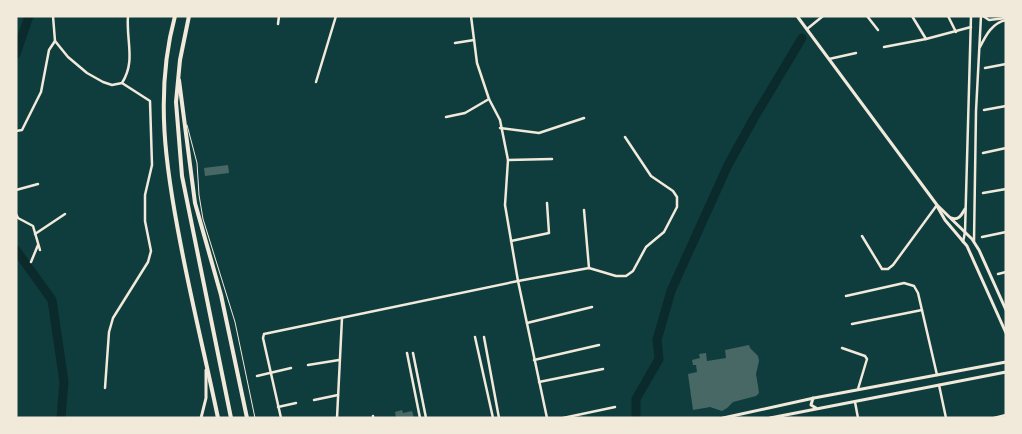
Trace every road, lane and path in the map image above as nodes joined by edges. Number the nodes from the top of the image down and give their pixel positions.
1 (53, 16) edge
2 (128, 16) edge
3 (175, 16) edge
4 (189, 16) edge
5 (279, 16) edge
6 (336, 16) edge
7 (471, 16) edge
8 (798, 16) edge
9 (823, 16) edge
10 (866, 16) edge
11 (912, 16) edge
12 (948, 16) edge
13 (971, 16) edge
14 (982, 16) edge
15 (1006, 19) edge
16 (278, 24) dead end
17 (971, 27) junction
18 (807, 30) junction
19 (878, 30) dead end
20 (956, 32) junction
21 (926, 39) junction
22 (474, 40) junction
23 (55, 41) junction
24 (455, 43) dead end
25 (884, 47) dead end
26 (979, 48) junction
27 (856, 53) dead end
28 (829, 59) junction
29 (1006, 64) edge
30 (986, 68) dead end
31 (178, 72) junction
32 (316, 82) dead end
33 (122, 83) junction
34 (489, 99) junction
35 (1006, 106) edge
36 (984, 110) dead end
37 (184, 117) junction
38 (446, 117) dead end
39 (584, 118) dead end
40 (500, 128) junction
41 (16, 131) edge
42 (625, 137) dead end
43 (1006, 148) edge
44 (983, 153) dead end
45 (552, 158) dead end
46 (508, 160) junction
47 (38, 184) dead end
48 (1006, 189) edge
49 (16, 190) edge
50 (983, 193) dead end
51 (966, 195) junction
52 (974, 195) junction
53 (547, 203) dead end
54 (937, 205) junction
55 (965, 209) junction
56 (584, 210) dead end
57 (16, 214) edge
58 (65, 214) dead end
59 (950, 217) junction
60 (965, 232) junction
61 (1006, 232) edge
62 (35, 234) junction
63 (862, 236) dead end
64 (982, 236) dead end
65 (512, 242) junction
66 (963, 242) junction
67 (974, 242) junction
68 (38, 244) junction
69 (40, 250) dead end
70 (31, 262) dead end
71 (589, 268) junction
72 (1006, 272) edge
73 (998, 274) dead end
74 (518, 281) junction
75 (846, 296) dead end
76 (592, 307) dead end
77 (922, 310) junction
78 (1006, 310) edge
79 (342, 318) junction
80 (527, 323) junction
81 (852, 324) dead end
82 (1005, 330) edge
83 (484, 336) dead end
84 (475, 337) dead end
85 (598, 345) dead end
86 (842, 348) dead end
87 (406, 353) dead end
88 (414, 353) dead end
89 (206, 360) junction
90 (339, 360) junction
91 (534, 360) junction
92 (1006, 362) edge
93 (308, 365) dead end
94 (291, 368) dead end
95 (604, 369) dead end
96 (271, 372) junction
97 (1006, 372) edge
98 (937, 375) junction
99 (257, 376) dead end
100 (539, 382) junction
101 (939, 384) junction
102 (106, 388) dead end
103 (858, 390) junction
104 (338, 395) junction
105 (814, 398) junction
106 (314, 400) dead end
107 (854, 401) junction
108 (296, 403) dead end
109 (278, 407) junction
110 (615, 407) dead end
111 (818, 408) junction
112 (1006, 415) edge
113 (776, 417) edge
114 (201, 418) edge
115 (218, 418) edge
116 (231, 418) edge
117 (247, 418) edge
118 (255, 418) edge
119 (281, 418) edge
120 (336, 418) edge
121 (420, 418) edge
122 (426, 418) edge
123 (493, 418) edge
124 (499, 418) edge
125 (547, 418) edge
126 (563, 418) edge
127 (723, 418) edge
128 (770, 418) edge
129 (858, 418) edge
130 (946, 418) edge
131 (994, 418) edge

1 - 23 street
2 - 33 street
3 - 89 highway
4 - 31 highway
5 - 16 street
6 - 32 street
7 - 22 street
8 - 18 main road
9 - 18 street
10 - 19 street
11 - 21 street
12 - 20 street
13 - 17 street
14 - 15 street
14 - 26 street
15 - 26 street
17 - 20 street
17 - 51 street
18 - 28 main road
20 - 21 street
21 - 25 street
22 - 24 street
22 - 34 street
23 - 33 street
23 - 41 street
26 - 52 street
27 - 28 street
28 - 54 main road
29 - 30 street
31 - 37 highway
31 - 116 highway
33 - 102 street
34 - 38 street
34 - 40 street
35 - 36 street
37 - 117 highway
37 - 118 lane
39 - 40 street
40 - 46 street
42 - 71 street
43 - 44 street
45 - 46 street
46 - 65 street
47 - 49 street
48 - 50 street
51 - 52 street
51 - 55 street
52 - 67 street
53 - 65 street
54 - 59 main road
54 - 63 street
54 - 66 main road
55 - 59 main road
55 - 60 street
56 - 71 street
57 - 62 street
58 - 62 street
59 - 60 main road
60 - 66 street
60 - 67 main road
61 - 64 street
62 - 68 street
65 - 74 street
66 - 82 main road
67 - 78 main road
68 - 69 street
68 - 70 street
71 - 74 street
72 - 73 street
74 - 79 street
74 - 80 street
75 - 77 street
76 - 80 street
77 - 81 street
77 - 98 street
79 - 90 street
79 - 96 street
80 - 91 street
83 - 124 street
84 - 123 street
85 - 91 street
86 - 103 street
87 - 121 street
88 - 122 street
89 - 114 main road
89 - 115 highway
90 - 93 street
90 - 104 street
91 - 100 street
92 - 98 main road
94 - 96 street
95 - 100 street
96 - 99 street
96 - 109 street
97 - 101 main road
98 - 103 main road
100 - 125 street
101 - 107 main road
101 - 130 street
103 - 105 main road
104 - 106 street
104 - 120 street
105 - 111 main road
105 - 127 main road
107 - 111 main road
107 - 129 street
108 - 109 street
109 - 119 street
110 - 126 street
111 - 113 main road
112 - 131 street
113 - 128 main road

